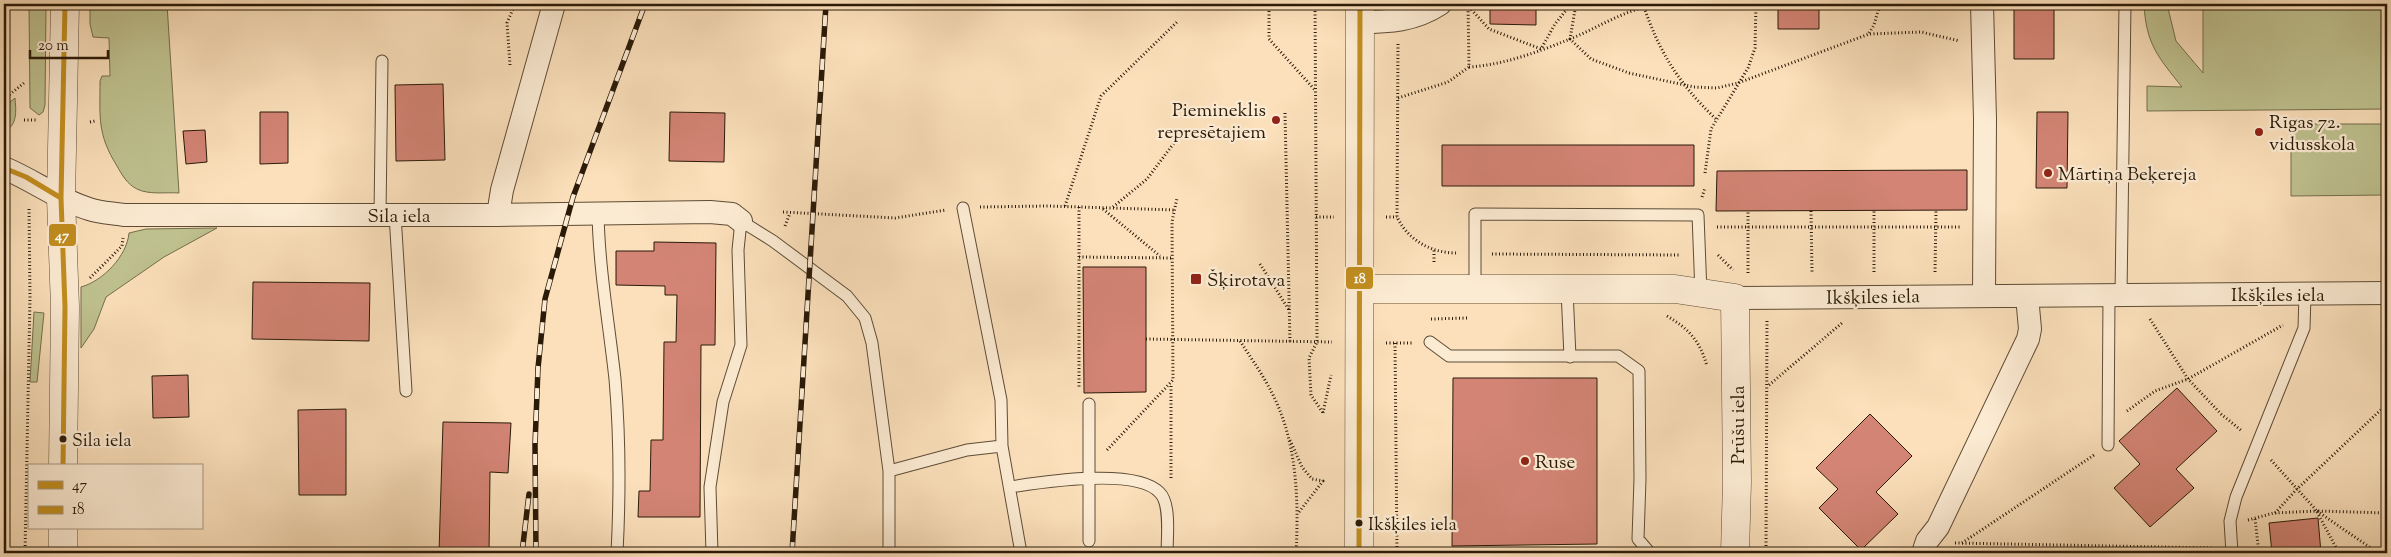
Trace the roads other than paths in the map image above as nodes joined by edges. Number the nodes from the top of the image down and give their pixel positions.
1 (65, 4) edge
2 (554, 4) edge
3 (1440, 4) edge
4 (1982, 4) edge
5 (2125, 4) edge
6 (1360, 13) edge
7 (382, 61) dead end
8 (4, 168) edge
9 (61, 198) junction
10 (964, 208) dead end
11 (598, 213) junction
12 (388, 215) junction
13 (498, 215) junction
14 (741, 221) junction
15 (1360, 289) junction
16 (1475, 290) junction
17 (1567, 290) junction
18 (1701, 293) junction
19 (2387, 293) edge
20 (2305, 294) junction
21 (1984, 295) junction
22 (2115, 295) junction
23 (2027, 296) junction
24 (1735, 298) junction
25 (1430, 342) dead end
26 (1570, 357) junction
27 (406, 391) dead end
28 (1089, 404) road end
29 (2108, 445) road end
30 (1002, 446) junction
31 (63, 464) edge
32 (889, 471) junction
33 (1090, 473) junction
34 (1010, 487) junction
35 (63, 530) edge
36 (1089, 541) dead end
37 (1925, 547) edge
38 (2232, 551) edge
39 (63, 553) edge
40 (617, 553) edge
41 (712, 553) edge
42 (889, 553) edge
43 (1021, 553) edge
44 (1166, 553) edge
45 (1360, 553) edge
46 (1650, 553) edge
47 (1736, 553) edge

1 - 9 street
2 - 13 street
3 - 6 street
4 - 21 street
5 - 22 lane
6 - 15 street
7 - 12 lane
8 - 9 street, Sila iela
9 - 12 street, Sila iela
9 - 31 street
10 - 30 lane
11 - 13 street, Sila iela
11 - 14 street, Sila iela
11 - 40 lane
12 - 13 street, Sila iela
12 - 27 lane
14 - 32 lane
14 - 41 lane
15 - 16 street, Ikšķiles iela
15 - 45 street
16 - 17 street, Ikšķiles iela
16 - 18 lane
17 - 18 street, Ikšķiles iela
17 - 26 lane
18 - 24 street, Ikšķiles iela
19 - 20 street, Ikšķiles iela
20 - 22 street, Ikšķiles iela
20 - 38 lane
21 - 23 street, Ikšķiles iela
21 - 24 street, Ikšķiles iela
22 - 23 street, Ikšķiles iela
22 - 29 lane
23 - 37 street
24 - 47 street, Prūšu iela
25 - 26 lane
26 - 46 lane
28 - 33 lane
30 - 32 lane
30 - 34 lane
32 - 42 lane
33 - 34 lane
33 - 36 lane
33 - 44 lane
34 - 43 lane
35 - 39 street

